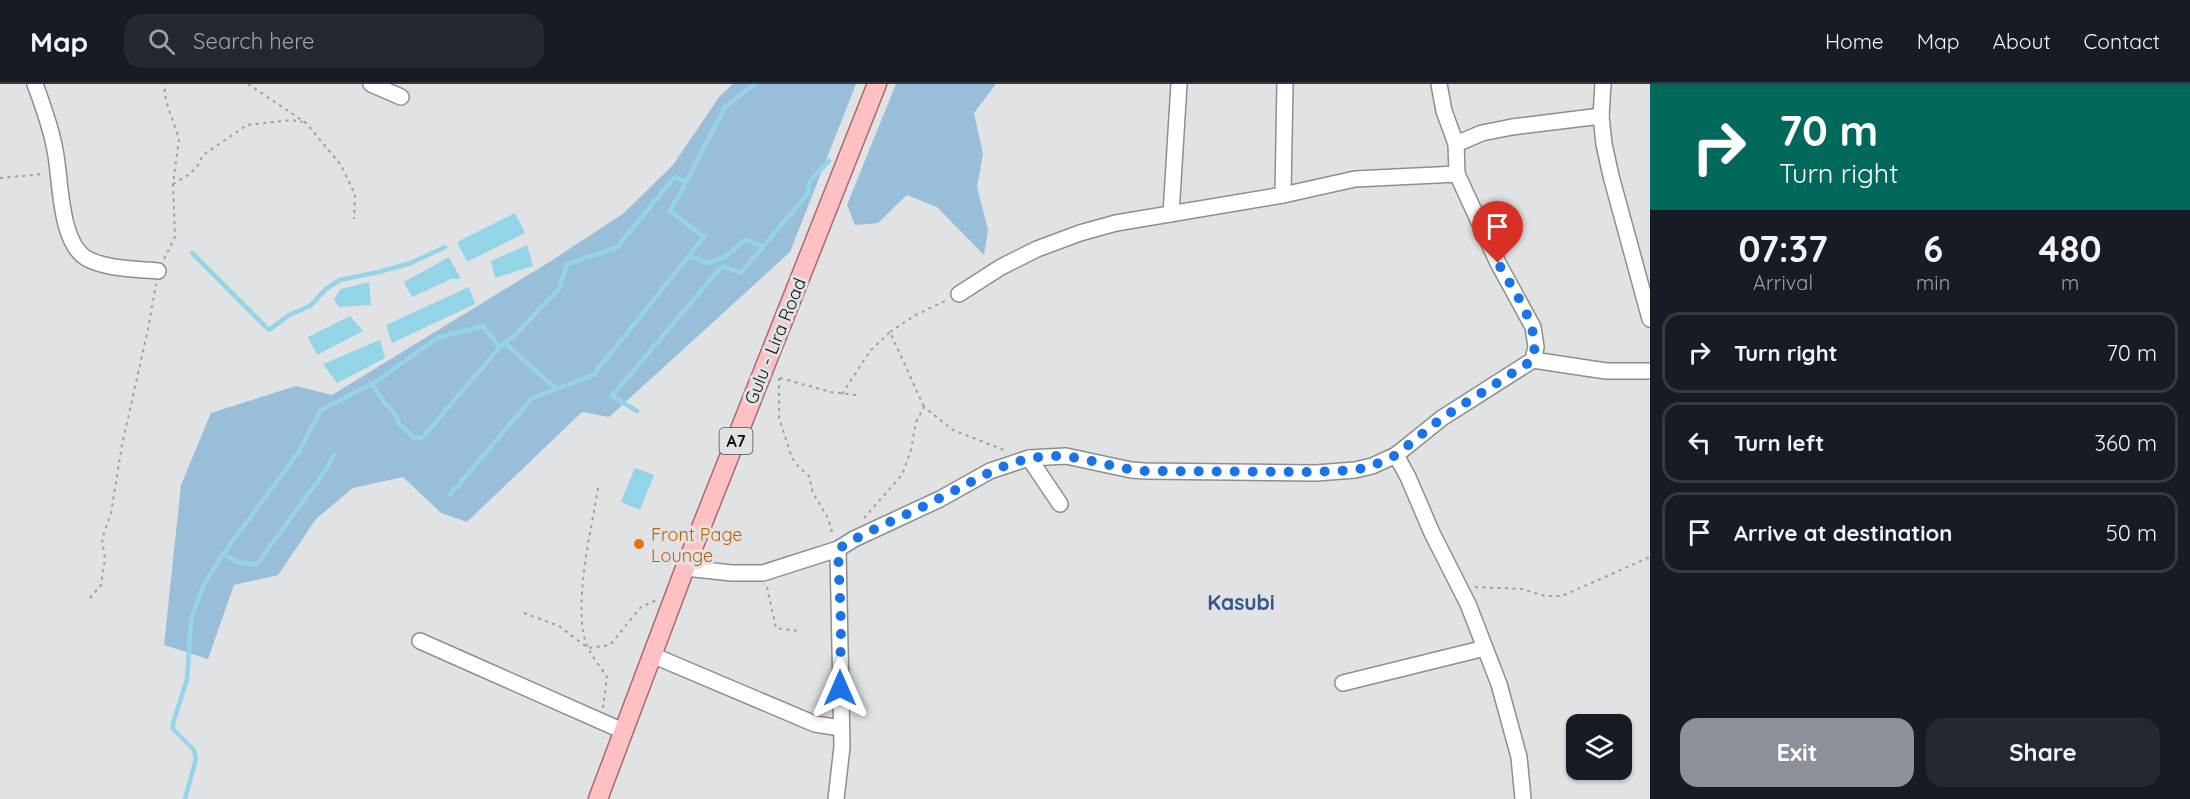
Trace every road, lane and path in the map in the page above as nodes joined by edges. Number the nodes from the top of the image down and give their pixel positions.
1 (35, 84) edge
2 (164, 84) edge
3 (248, 84) edge
4 (371, 84) edge
5 (876, 84) edge
6 (1179, 84) edge
7 (1285, 84) edge
8 (1439, 84) edge
9 (1603, 84) edge
10 (401, 97) dead end
11 (1601, 116) junction
12 (306, 123) junction
13 (1456, 144) junction
14 (59, 173) junction
15 (1457, 174) junction
16 (0, 178) edge
17 (173, 184) junction
18 (1283, 195) junction
19 (1171, 214) junction
20 (354, 219) dead end
21 (158, 272) junction
22 (959, 294) joint
23 (1650, 319) edge
24 (890, 332) junction
25 (772, 350) junction
26 (1533, 360) junction
27 (1650, 371) edge
28 (779, 378) junction
29 (842, 394) junction
30 (856, 395) dead end
31 (924, 407) junction
32 (1396, 455) junction
33 (1029, 458) junction
34 (598, 488) dead end
35 (1060, 504) dead end
36 (854, 539) junction
37 (838, 549) junction
38 (1650, 557) edge
39 (685, 568) junction
40 (763, 573) junction
41 (1460, 586) junction
42 (676, 592) junction
43 (90, 598) dead end
44 (524, 613) dead end
45 (798, 631) dead end
46 (420, 641) dead end
47 (588, 648) junction
48 (1485, 648) junction
49 (652, 655) junction
50 (1343, 683) dead end
51 (601, 721) junction
52 (841, 728) junction
53 (623, 731) junction
54 (597, 799) edge
55 (836, 799) edge
56 (1523, 799) edge

1 - 14 street
2 - 17 path
3 - 12 path
4 - 10 street
5 - 25 main road, Gulu - Lira Road / A7
6 - 19 street
7 - 18 street
8 - 13 street
9 - 11 street
11 - 13 street
11 - 23 street
12 - 17 path
12 - 20 path
13 - 15 street
14 - 16 path
14 - 21 street
15 - 18 street
15 - 26 street
17 - 21 path
18 - 19 street
19 - 22 street
21 - 43 path
22 - 24 path
24 - 29 path
24 - 31 path
25 - 28 path
25 - 39 main road, Gulu - Lira Road / A7
26 - 27 street
26 - 32 street
28 - 29 path
28 - 37 path
29 - 30 path
31 - 33 path
31 - 36 path
32 - 33 street
32 - 41 street
33 - 35 street
33 - 36 street
34 - 47 path
36 - 37 street
37 - 40 street
37 - 52 street
38 - 41 path
39 - 40 street
39 - 42 main road, Gulu - Lira Road / A7
40 - 45 path
41 - 48 street
42 - 47 path
42 - 49 main road, Gulu - Lira Road / A7
44 - 47 path
46 - 51 street
47 - 51 path
48 - 50 street
48 - 56 street
49 - 52 street
49 - 53 main road, Gulu - Lira Road / A7
51 - 53 street
52 - 55 street
53 - 54 main road, Gulu - Lira Road / A7

